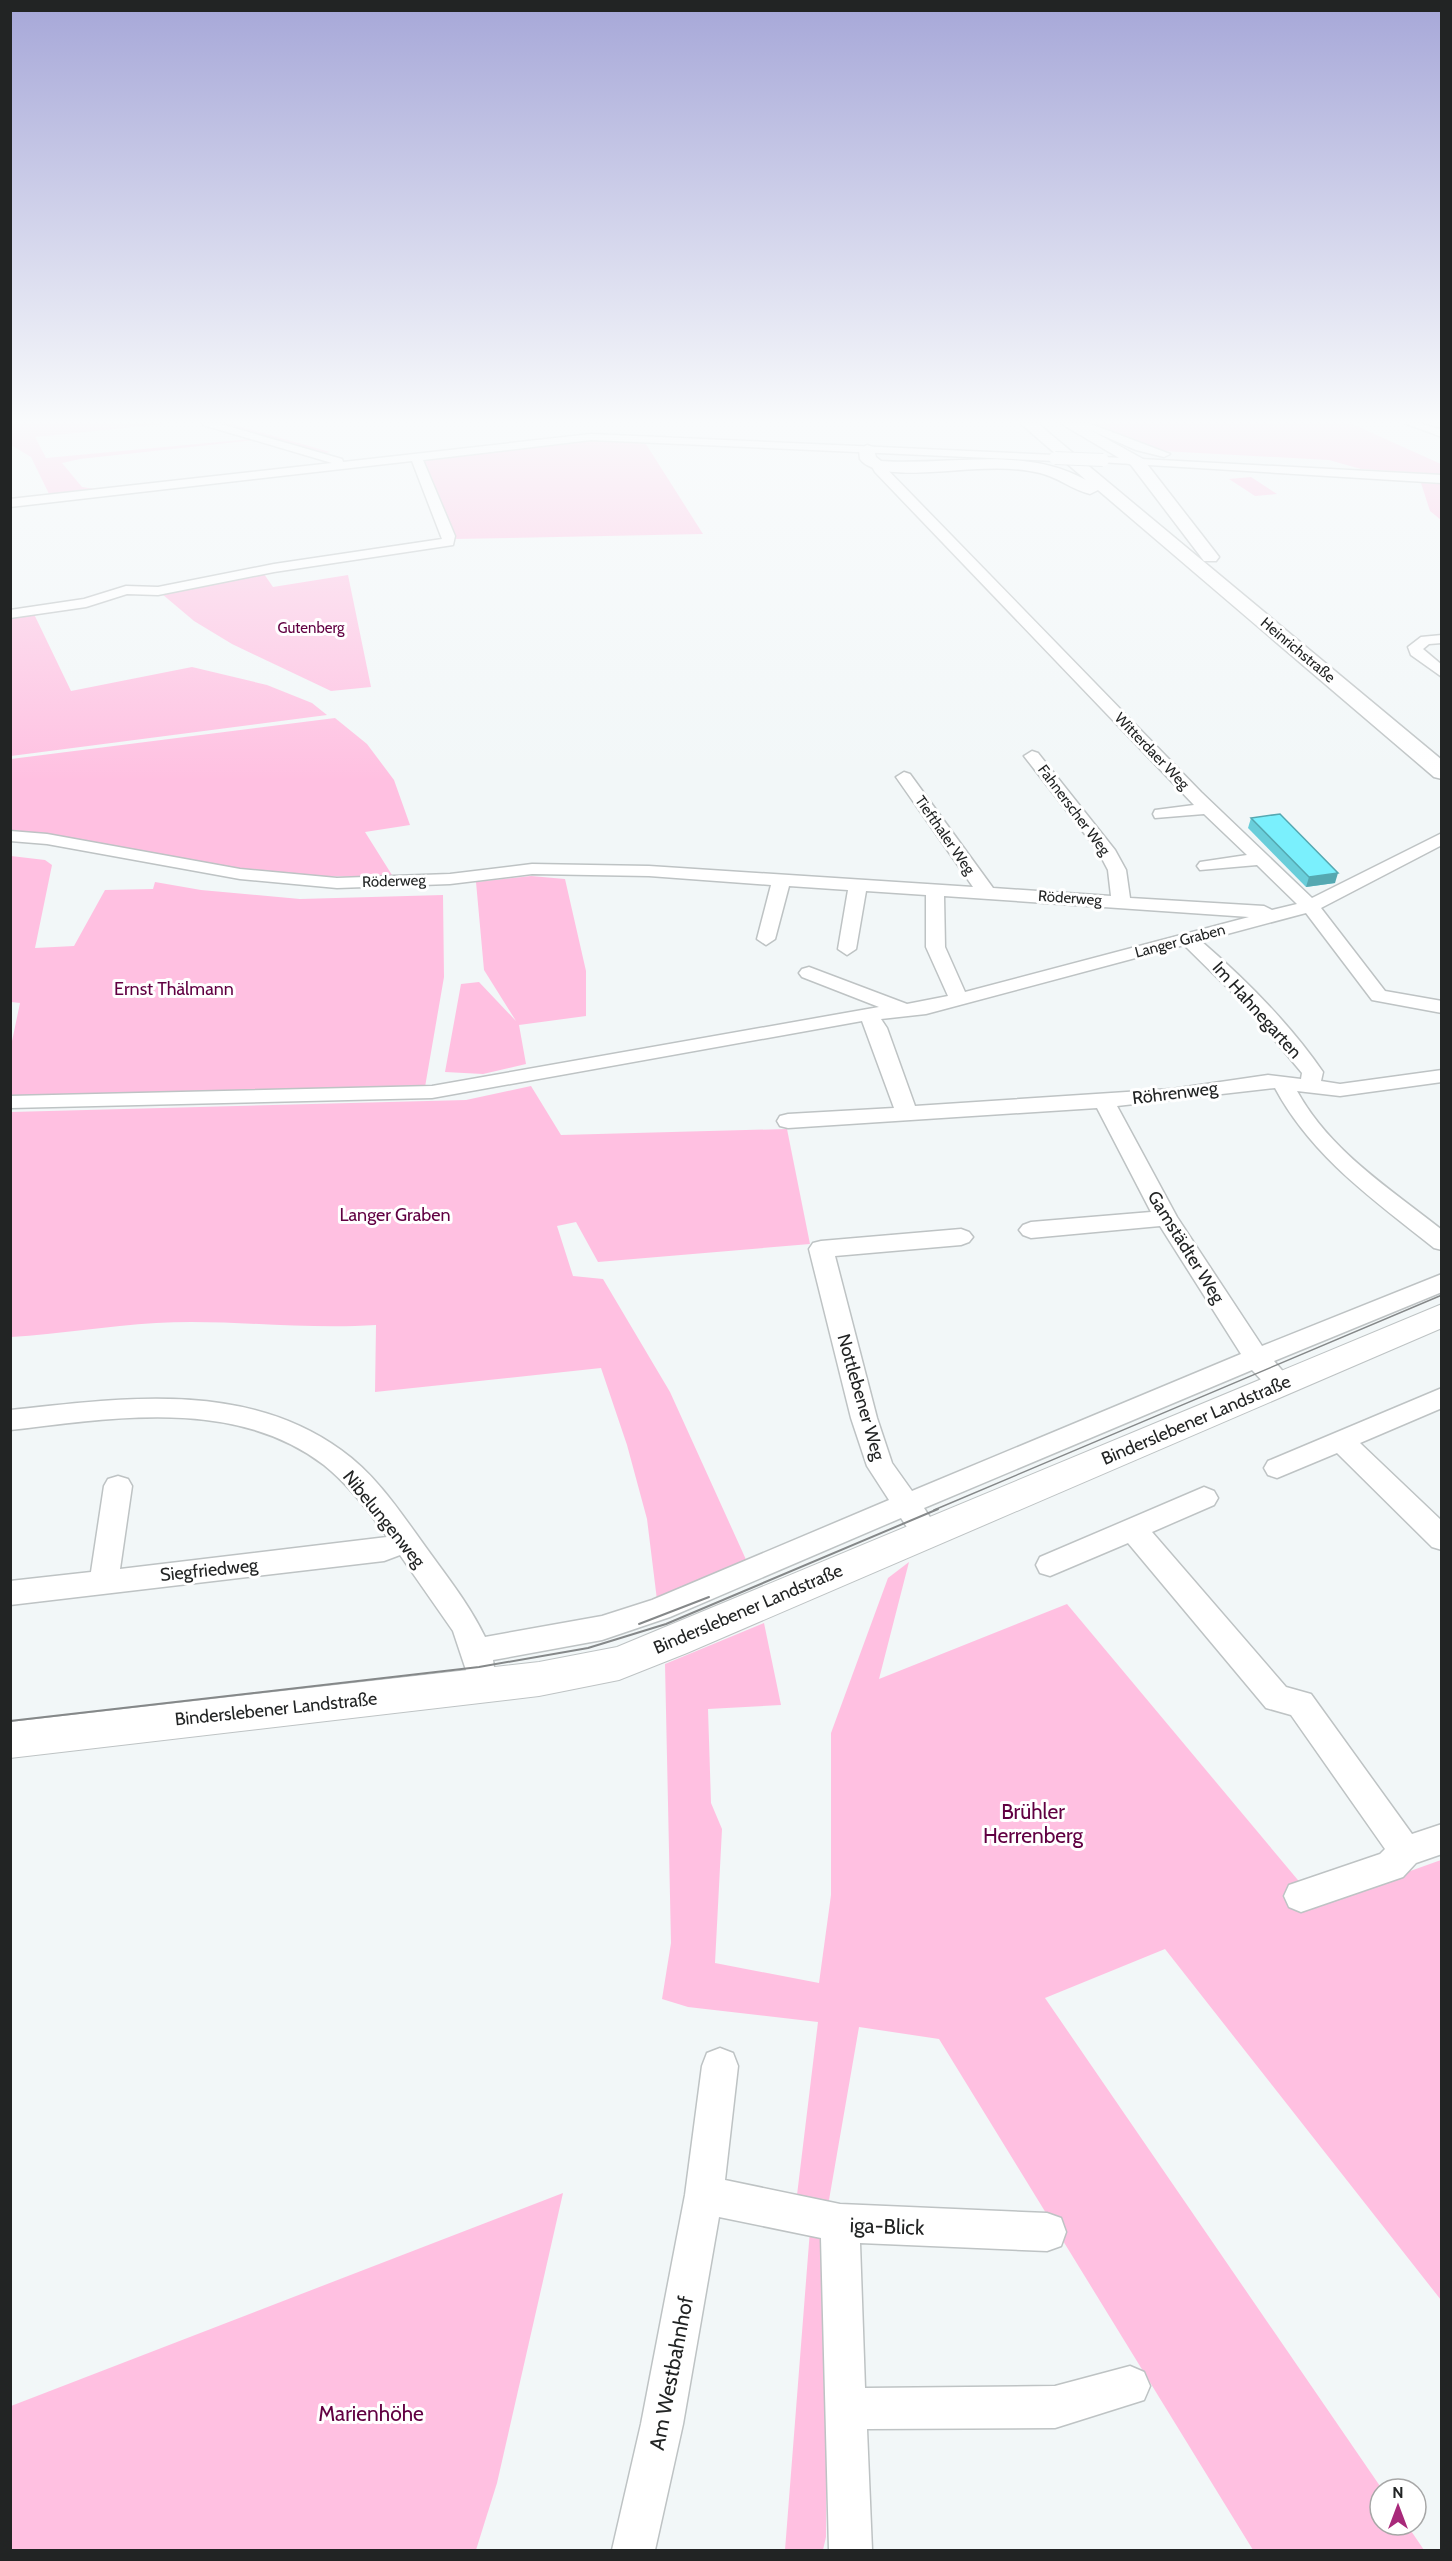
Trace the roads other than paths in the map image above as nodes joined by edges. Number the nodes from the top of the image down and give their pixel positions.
1 (444, 543) edge
2 (950, 543) edge
3 (1168, 543) edge
4 (1183, 543) edge
5 (1198, 543) edge
6 (1174, 544) joint
7 (1217, 568) junction
8 (10, 614) edge
9 (1442, 639) edge
10 (1442, 673) edge
11 (1032, 756) dead end
12 (1442, 757) edge
13 (1442, 772) edge
14 (904, 777) dead end
15 (1208, 808) junction
16 (1161, 814) dead end
17 (10, 836) edge
18 (1441, 838) edge
19 (1261, 859) junction
20 (1206, 866) dead end
21 (781, 881) junction
22 (858, 886) junction
23 (936, 890) junction
24 (986, 892) junction
25 (1121, 901) junction
26 (1310, 906) junction
27 (1281, 914) junction
28 (766, 939) dead end
29 (1188, 939) junction
30 (847, 949) dead end
31 (810, 973) dead end
32 (959, 999) junction
33 (1442, 1007) edge
34 (905, 1011) junction
35 (868, 1014) junction
36 (1442, 1076) edge
37 (1284, 1084) junction
38 (1309, 1087) junction
39 (1104, 1101) junction
40 (10, 1102) edge
41 (907, 1114) junction
42 (788, 1121) dead end
43 (1166, 1218) junction
44 (1031, 1230) dead end
45 (961, 1237) dead end
46 (1442, 1242) edge
47 (1442, 1282) edge
48 (1442, 1315) edge
49 (1257, 1359) junction
50 (1281, 1384) junction
51 (1442, 1397) edge
52 (10, 1420) edge
53 (1341, 1441) junction
54 (1276, 1468) dead end
55 (118, 1486) dead end
56 (1204, 1498) dead end
57 (917, 1520) junction
58 (1133, 1529) junction
59 (1442, 1539) edge
60 (406, 1541) junction
61 (1050, 1565) dead end
62 (104, 1582) junction
63 (10, 1593) edge
64 (479, 1669) junction
65 (10, 1740) edge
66 (1442, 1839) edge
67 (1405, 1851) junction
68 (1301, 1896) dead end
69 (720, 2066) dead end
70 (704, 2195) junction
71 (840, 2223) junction
72 (1047, 2232) dead end
73 (1130, 2386) dead end
74 (846, 2409) junction
75 (633, 2550) edge
76 (850, 2550) edge

1 - 8 street
2 - 15 street, Witterdaer Weg
3 - 6 highway
4 - 7 highway, Heinrichstraße
5 - 7 highway
6 - 13 highway, Heinrichstraße
7 - 12 highway, Heinrichstraße
9 - 10 street
11 - 25 street, Fahnerscher Weg
14 - 24 street, Tiefthaler Weg
15 - 16 street
15 - 19 street, Witterdaer Weg
17 - 21 street, Röderweg
18 - 26 street, Langer Graben
19 - 20 street
19 - 26 street, Witterdaer Weg
21 - 22 street, Röderweg
21 - 28 street
22 - 23 street, Röderweg
22 - 30 street
23 - 24 street, Röderweg
23 - 32 street
24 - 25 street, Röderweg
25 - 27 street, Röderweg
26 - 27 street, Langer Graben
26 - 33 street, Witterdaer Weg
27 - 29 street, Langer Graben
29 - 32 street, Langer Graben
29 - 38 street, Im Hahnegarten
31 - 34 street
32 - 34 street, Langer Graben
34 - 35 street, Langer Graben
35 - 40 street, Langer Graben
35 - 41 street
36 - 38 street, Röhrenweg
37 - 38 street, Röhrenweg
37 - 39 street, Röhrenweg
37 - 46 street, Im Hahnegarten
39 - 41 street, Röhrenweg
39 - 43 street, Gamstädter Weg
41 - 42 street, Röhrenweg
43 - 44 street
43 - 49 street, Gamstädter Weg
45 - 57 street, Nottlebener Weg
47 - 49 street, Binderslebener Landstraße
48 - 50 main road, Binderslebener Landstraße
49 - 50 street, Gamstädter Weg
49 - 57 street, Binderslebener Landstraße
50 - 57 main road, Binderslebener Landstraße
51 - 53 street
52 - 60 street, Nibelungenweg
53 - 54 street
53 - 59 street
55 - 62 street
56 - 58 street
57 - 64 main road, Binderslebener Landstraße
58 - 61 street
58 - 67 street
60 - 62 street, Siegfriedweg
60 - 64 street, Nibelungenweg
62 - 63 street, Siegfriedweg
64 - 65 main road, Binderslebener Landstraße
66 - 67 street
67 - 68 street
69 - 70 street, Am Westbahnhof
70 - 71 street
70 - 75 street, Am Westbahnhof
71 - 72 street, iga-Blick
71 - 74 street, iga-Blick
73 - 74 street
74 - 76 street, iga-Blick

